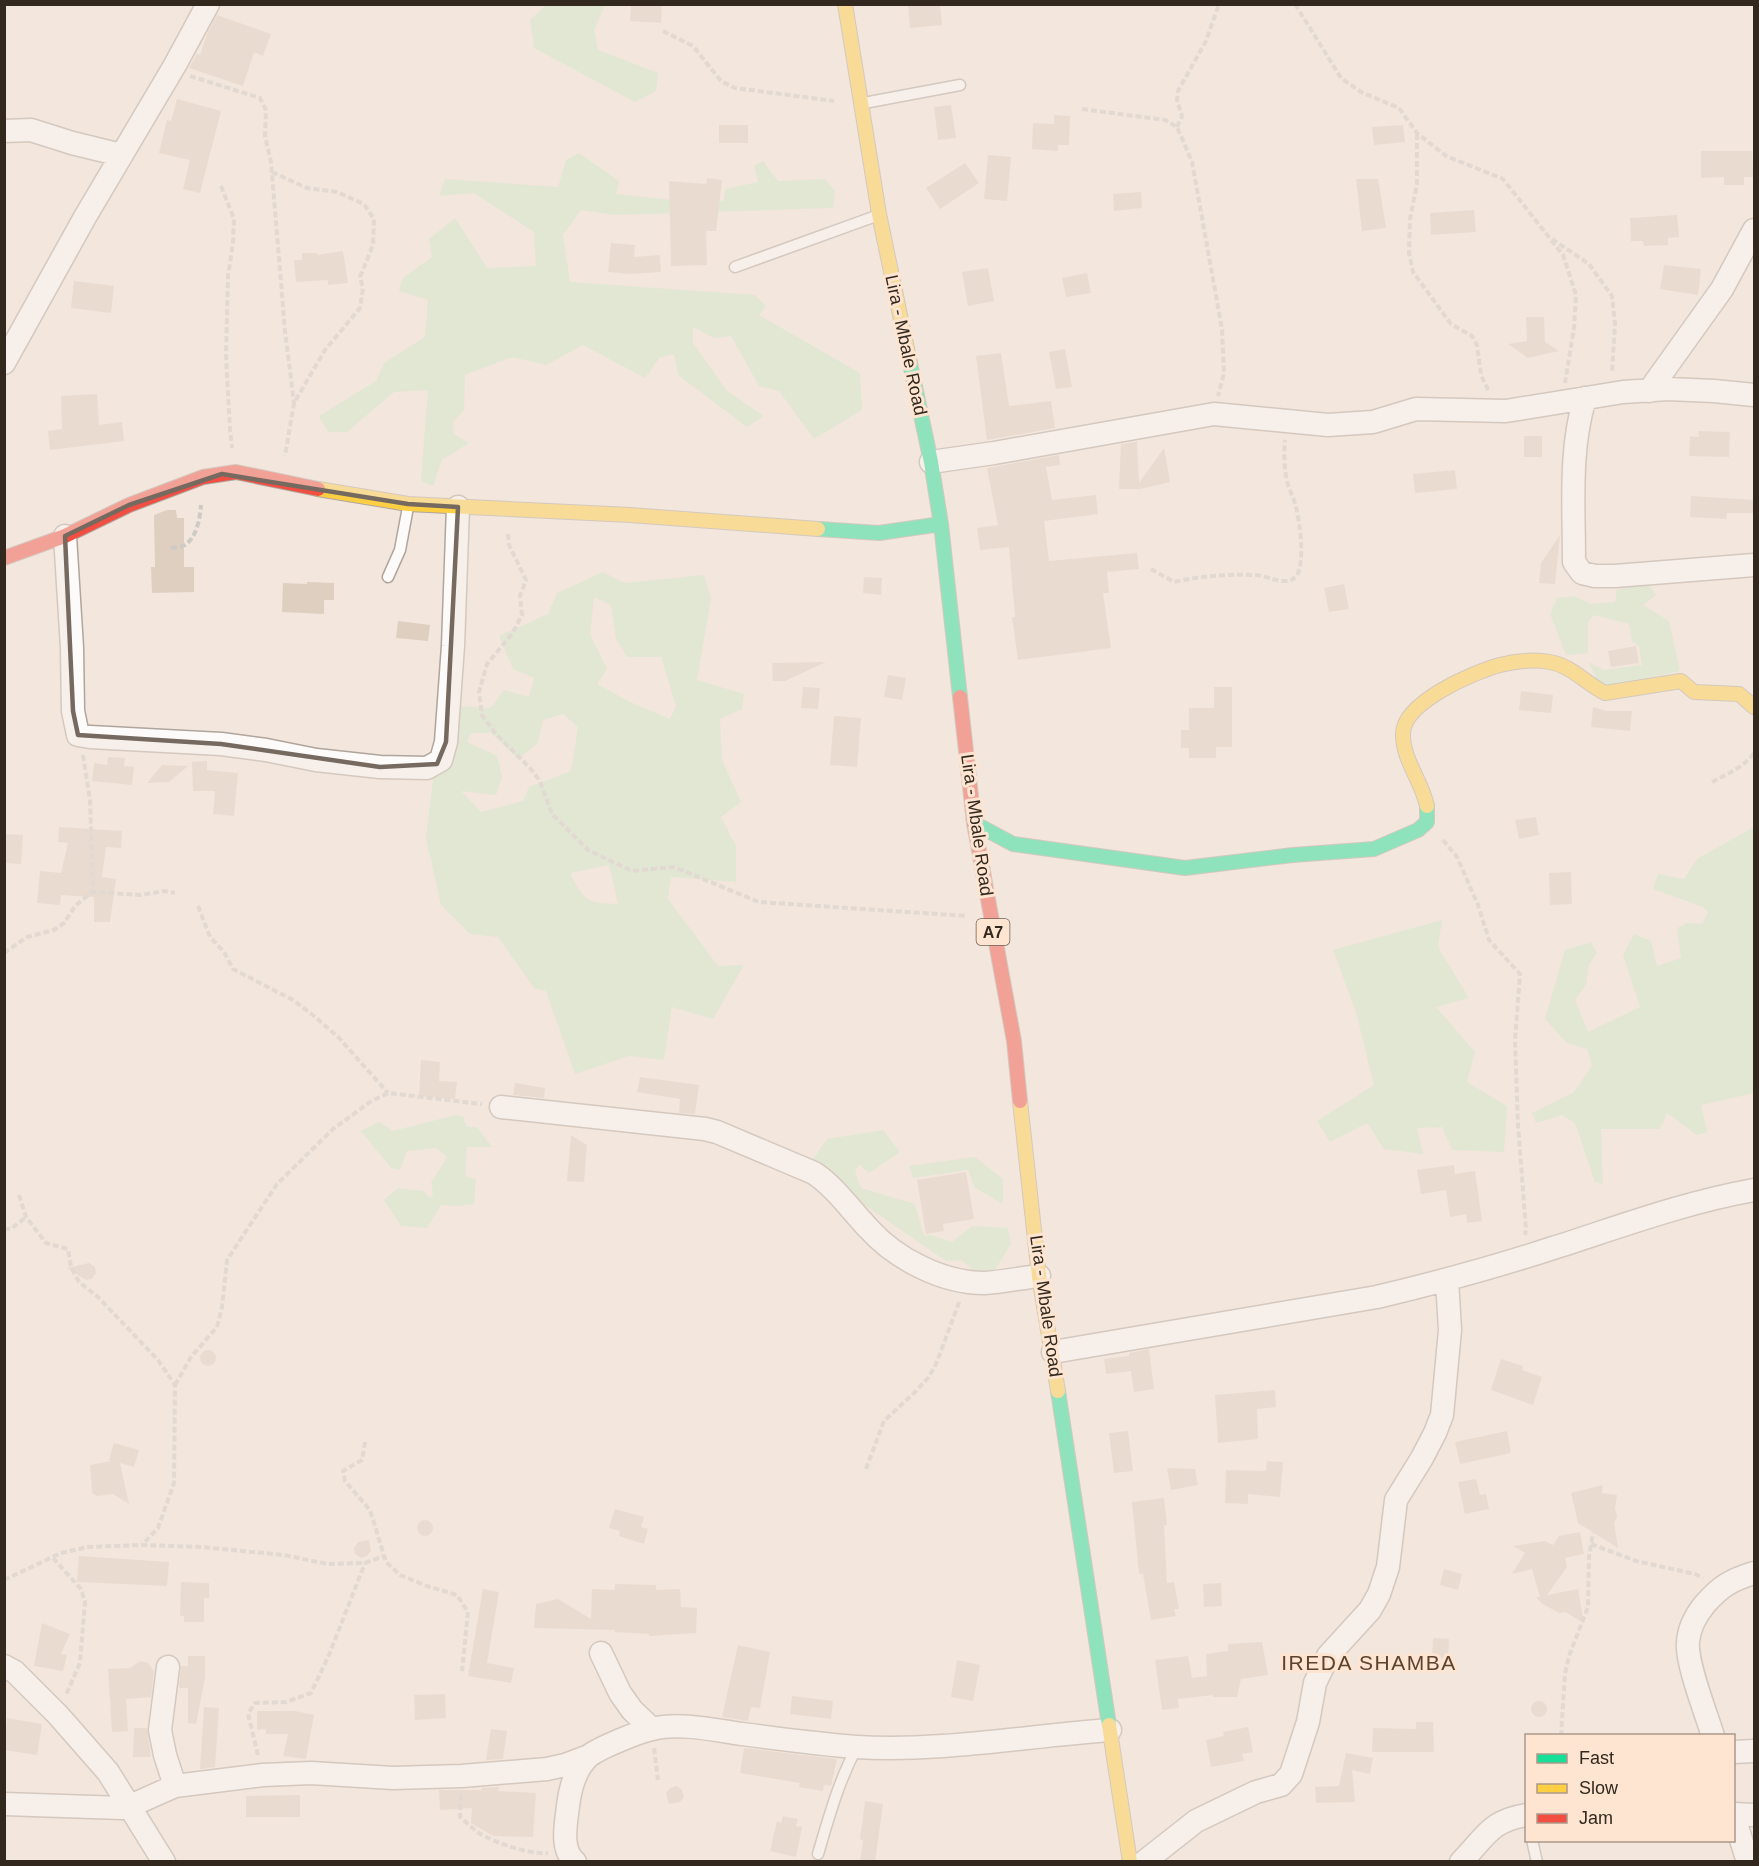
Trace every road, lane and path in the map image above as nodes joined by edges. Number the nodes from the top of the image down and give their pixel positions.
1 (208, 4) edge
2 (844, 4) edge
3 (1219, 4) edge
4 (1295, 4) edge
5 (663, 31) dead end
6 (175, 65) junction
7 (960, 85) dead end
8 (861, 104) junction
9 (1082, 109) dead end
10 (1177, 127) junction
11 (4, 131) edge
12 (1417, 134) junction
13 (121, 155) junction
14 (272, 172) junction
15 (221, 186) dead end
16 (879, 214) junction
17 (1755, 230) edge
18 (1549, 237) junction
19 (735, 267) dead end
20 (4, 363) edge
21 (1649, 391) junction
22 (1610, 394) junction
23 (1755, 395) edge
24 (1585, 398) junction
25 (1562, 401) junction
26 (294, 403) junction
27 (1506, 411) junction
28 (1214, 414) junction
29 (1287, 422) junction
30 (931, 462) junction
31 (236, 472) junction
32 (203, 477) junction
33 (284, 481) junction
34 (408, 504) junction
35 (458, 507) junction
36 (506, 509) junction
37 (941, 524) junction
38 (65, 536) junction
39 (171, 548) dead end
40 (4, 558) edge
41 (1755, 564) edge
42 (1151, 569) dead end
43 (388, 577) dead end
44 (1755, 707) edge
45 (78, 735) junction
46 (1755, 753) edge
47 (1712, 782) dead end
48 (1427, 822) junction
49 (974, 824) junction
50 (93, 892) junction
51 (175, 893) dead end
52 (198, 906) dead end
53 (991, 917) junction
54 (4, 953) edge
55 (388, 1093) junction
56 (501, 1107) joint
57 (1755, 1190) edge
58 (19, 1195) dead end
59 (26, 1217) junction
60 (4, 1229) edge
61 (1509, 1261) junction
62 (1039, 1276) junction
63 (1447, 1280) junction
64 (984, 1283) junction
65 (1053, 1352) junction
66 (175, 1385) junction
67 (365, 1442) dead end
68 (866, 1469) dead end
69 (1593, 1533) dead end
70 (1590, 1544) junction
71 (142, 1545) junction
72 (384, 1556) junction
73 (53, 1558) junction
74 (365, 1563) junction
75 (1755, 1573) edge
76 (4, 1580) edge
77 (1718, 1589) junction
78 (601, 1653) dead end
79 (4, 1666) edge
80 (168, 1667) dead end
81 (462, 1671) dead end
82 (58, 1715) junction
83 (652, 1729) junction
84 (1110, 1730) junction
85 (1561, 1734) edge
86 (1712, 1734) edge
87 (857, 1747) junction
88 (1755, 1751) edge
89 (1735, 1752) edge
90 (589, 1756) junction
91 (263, 1775) junction
92 (462, 1776) junction
93 (658, 1780) dead end
94 (175, 1786) junction
95 (4, 1804) edge
96 (130, 1806) junction
97 (1525, 1815) edge
98 (1735, 1815) edge
99 (1755, 1815) edge
100 (1735, 1818) edge
101 (1532, 1842) edge
102 (819, 1854) dead end
103 (570, 1858) edge
104 (164, 1862) edge
105 (1130, 1862) edge
106 (1144, 1862) edge
107 (1461, 1862) edge
108 (1537, 1862) edge
109 (1748, 1862) edge

1 - 6 street
2 - 8 street, Lira - Mbale Road / A7
3 - 10 path
4 - 12 path
5 - 8 path
6 - 13 street
6 - 14 path
7 - 8 lane
8 - 16 street, Lira - Mbale Road / A7
9 - 10 path
10 - 28 path
11 - 13 street
12 - 18 path
12 - 27 path
13 - 20 street
14 - 26 path
14 - 26 path
15 - 31 path
16 - 19 lane
16 - 30 street, Lira - Mbale Road / A7
17 - 21 street
18 - 22 path
18 - 25 path
21 - 22 street
21 - 23 street
22 - 24 street
24 - 25 street
24 - 41 street
25 - 27 street
26 - 33 path
27 - 29 street
28 - 29 street
28 - 30 street
29 - 42 path
30 - 37 street, Lira - Mbale Road / A7
31 - 32 street
31 - 33 street
32 - 38 street
32 - 39 path
33 - 34 street
34 - 35 street
34 - 43 lane
35 - 36 street
35 - 45 street
36 - 37 street
36 - 53 path
37 - 49 street, Lira - Mbale Road / A7
38 - 40 street
38 - 45 street
44 - 48 street
45 - 50 path
46 - 47 path
48 - 49 street
48 - 61 path
49 - 53 street, Lira - Mbale Road / A7
50 - 51 path
50 - 54 path
52 - 55 path
53 - 62 street, Lira - Mbale Road / A7
55 - 56 path
55 - 66 path
56 - 64 street
57 - 61 street
58 - 59 path
59 - 60 path
59 - 66 path
61 - 63 street
62 - 64 street
62 - 65 street, Lira - Mbale Road / A7
63 - 65 street
63 - 106 street
64 - 68 path
65 - 84 street, Lira - Mbale Road / A7
66 - 71 path
67 - 72 path
69 - 70 path
70 - 77 path
70 - 85 path
71 - 73 path
71 - 74 path
72 - 74 path
72 - 81 path
73 - 76 path
73 - 82 path
74 - 91 path
75 - 77 street
77 - 86 street
78 - 83 street
79 - 82 street
80 - 94 street
82 - 96 street
83 - 87 street
83 - 90 street
83 - 93 path
84 - 87 street
84 - 105 street, Lira - Mbale Road / A7
87 - 102 lane
88 - 89 street
90 - 92 street
90 - 103 street
91 - 92 street
91 - 94 street
92 - 103 path
94 - 96 street
95 - 96 street
96 - 104 street
97 - 107 street
98 - 99 street
100 - 109 street
101 - 108 lane

